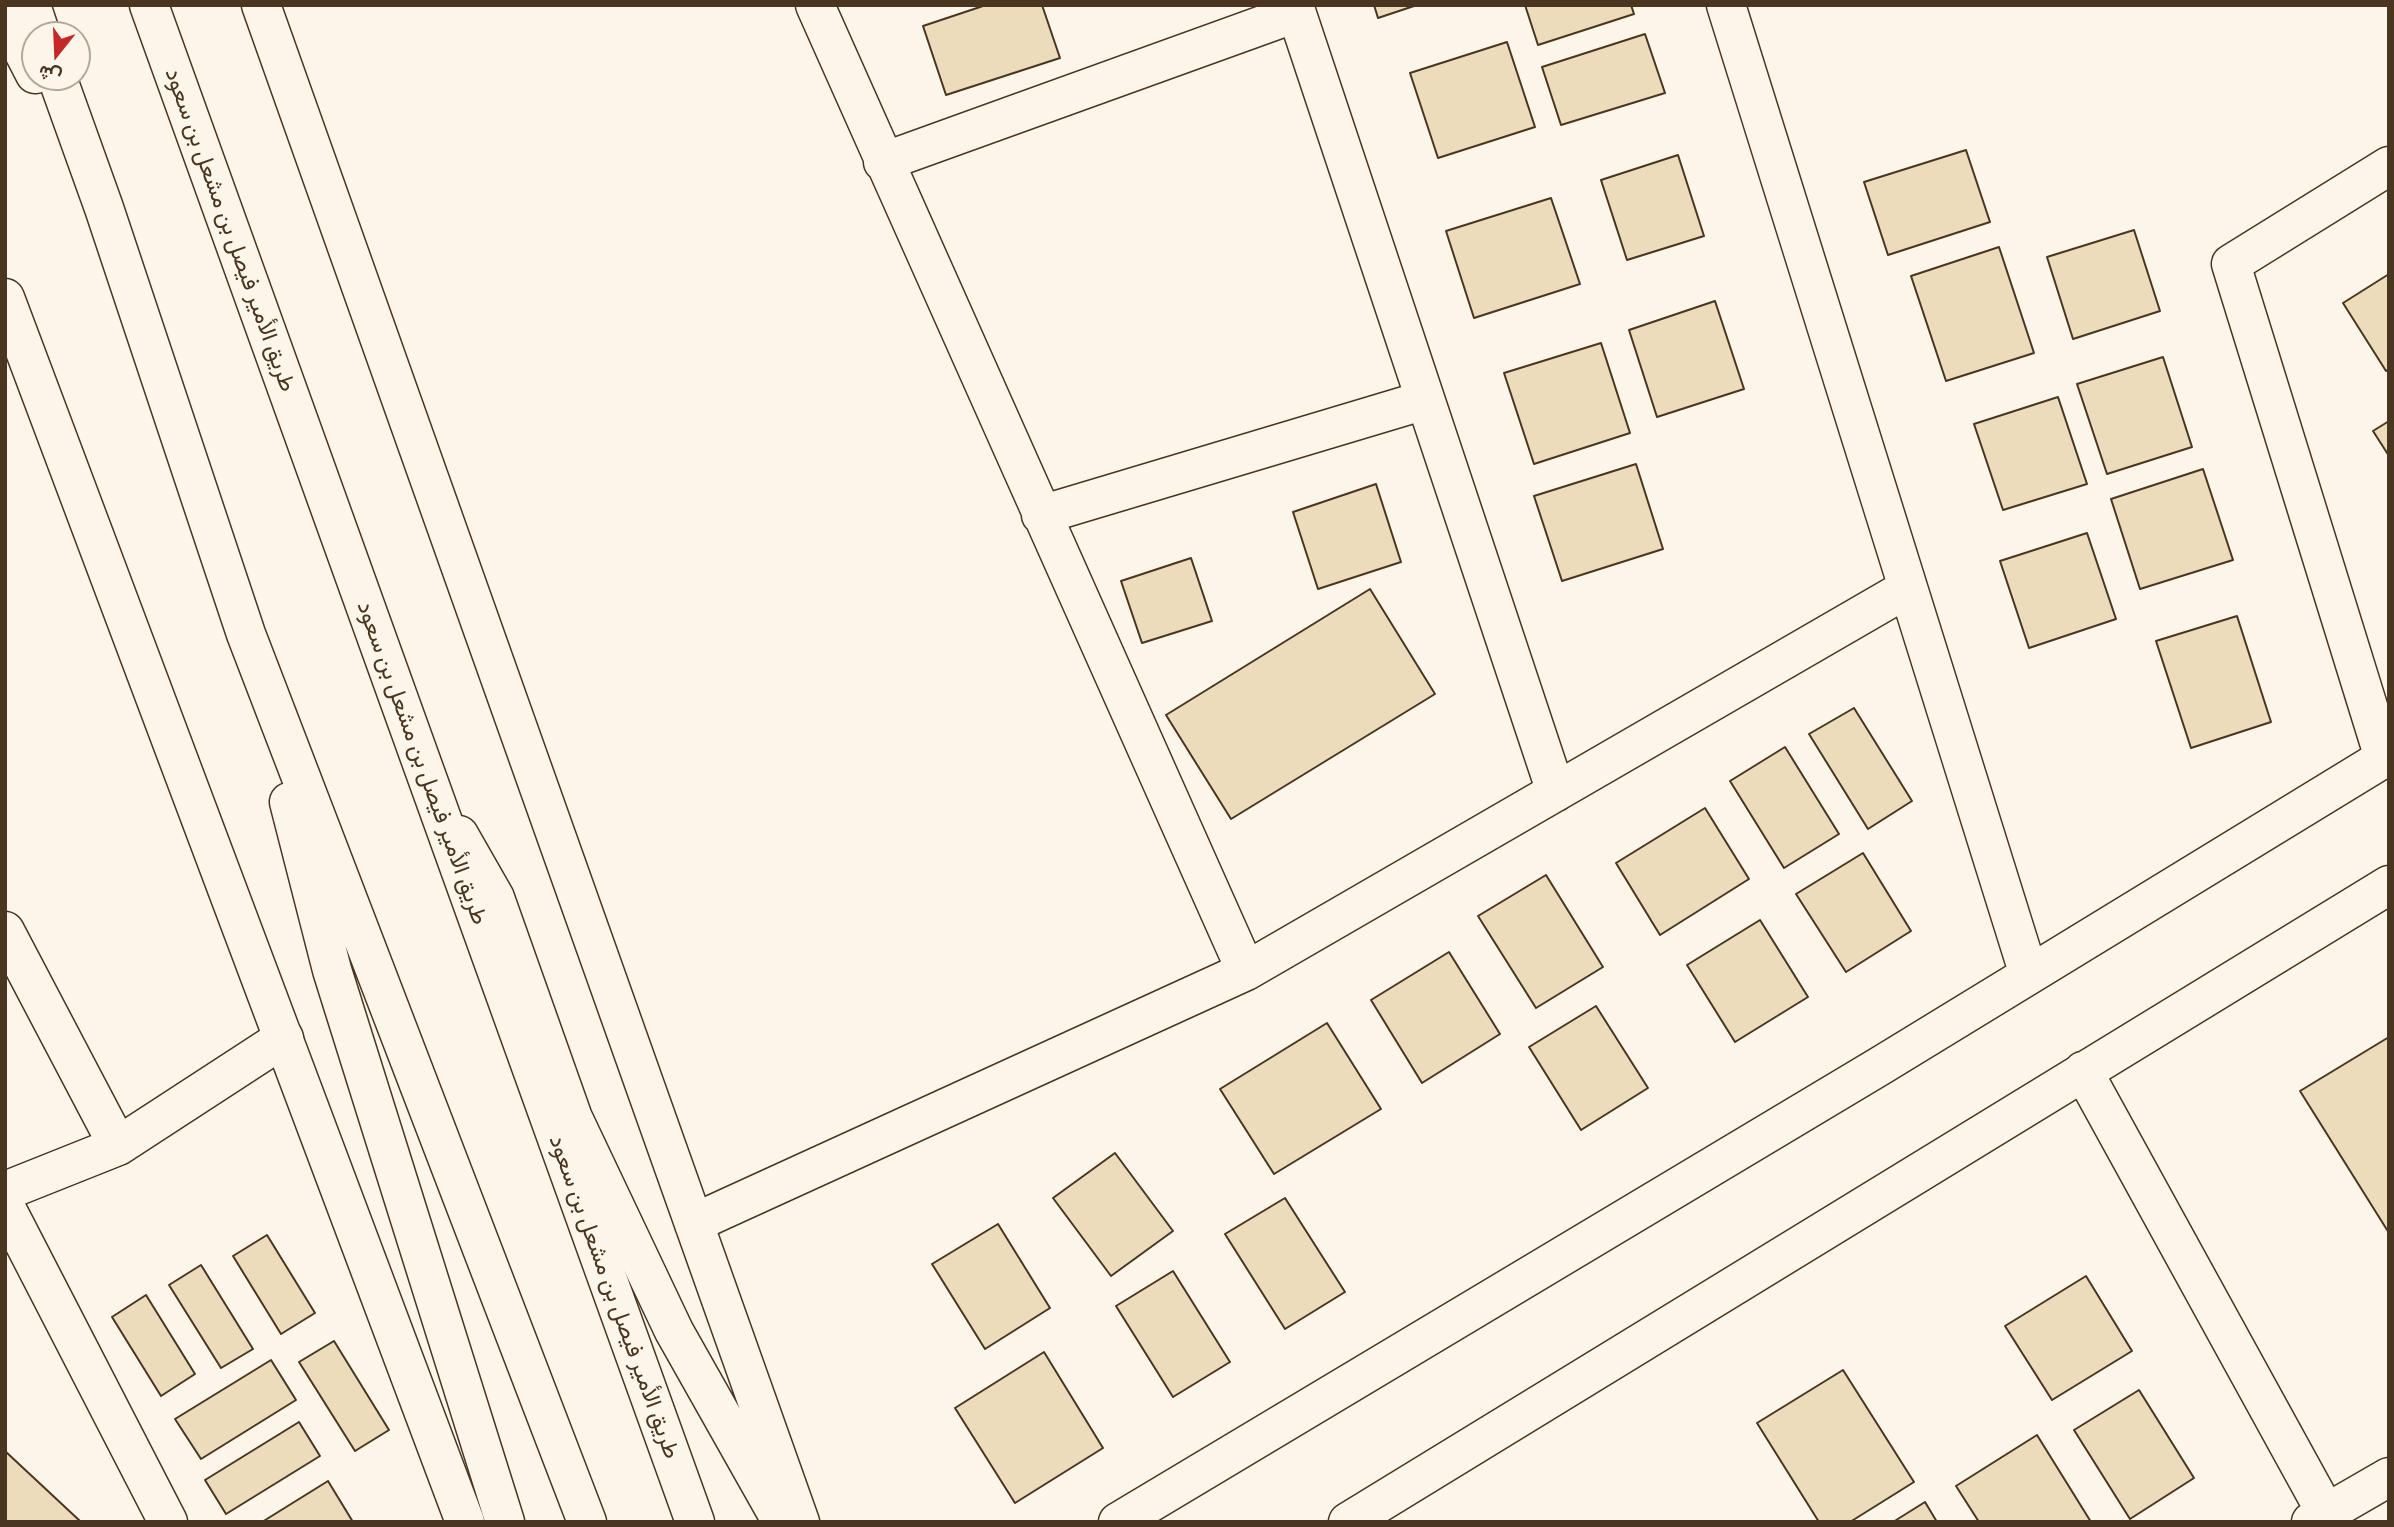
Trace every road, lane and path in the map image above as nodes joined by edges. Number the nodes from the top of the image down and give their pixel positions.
1 (149, 5) edge
2 (261, 5) edge
3 (815, 5) edge
4 (1726, 5) edge
5 (1295, 9) edge
6 (5, 16) edge
7 (21, 46) edge
8 (44, 91) edge
9 (62, 91) edge
10 (883, 162) junction
11 (2389, 166) edge
12 (104, 208) junction
13 (5, 298) edge
14 (1425, 400) junction
15 (1041, 514) junction
16 (1908, 588) junction
17 (247, 634) junction
18 (2387, 757) edge
19 (430, 786) junction
20 (1556, 792) junction
21 (2389, 885) edge
22 (5, 931) edge
23 (1246, 971) junction
24 (2029, 975) junction
25 (284, 1038) junction
26 (2084, 1071) junction
27 (118, 1146) junction
28 (5, 1191) edge
29 (5, 1206) edge
30 (694, 1223) junction
31 (2389, 1477) edge
32 (2323, 1519) edge
33 (168, 1522) edge
34 (465, 1522) edge
35 (505, 1522) edge
36 (587, 1522) edge
37 (695, 1522) edge
38 (782, 1522) edge
39 (800, 1522) edge
40 (1118, 1522) edge
41 (1348, 1522) edge

1 - 19 street, طريق الأمير فيصل بن مشعل بن سعود
2 - 30 street
3 - 10 street
4 - 16 street
5 - 10 street
5 - 14 street
6 - 7 street
8 - 12 street
9 - 12 street
10 - 15 street
11 - 18 street
12 - 17 street
13 - 25 street
14 - 15 street
14 - 20 street
15 - 23 street
16 - 20 street
16 - 24 street
17 - 35 street
17 - 36 street
18 - 24 street
19 - 37 street, طريق الأمير فيصل بن مشعل بن سعود
19 - 38 street
20 - 23 street
21 - 26 street
22 - 27 street
23 - 30 street
24 - 40 street
25 - 27 street
25 - 34 street
26 - 32 street
26 - 41 street
27 - 28 street
29 - 33 street
30 - 39 street
31 - 32 street

